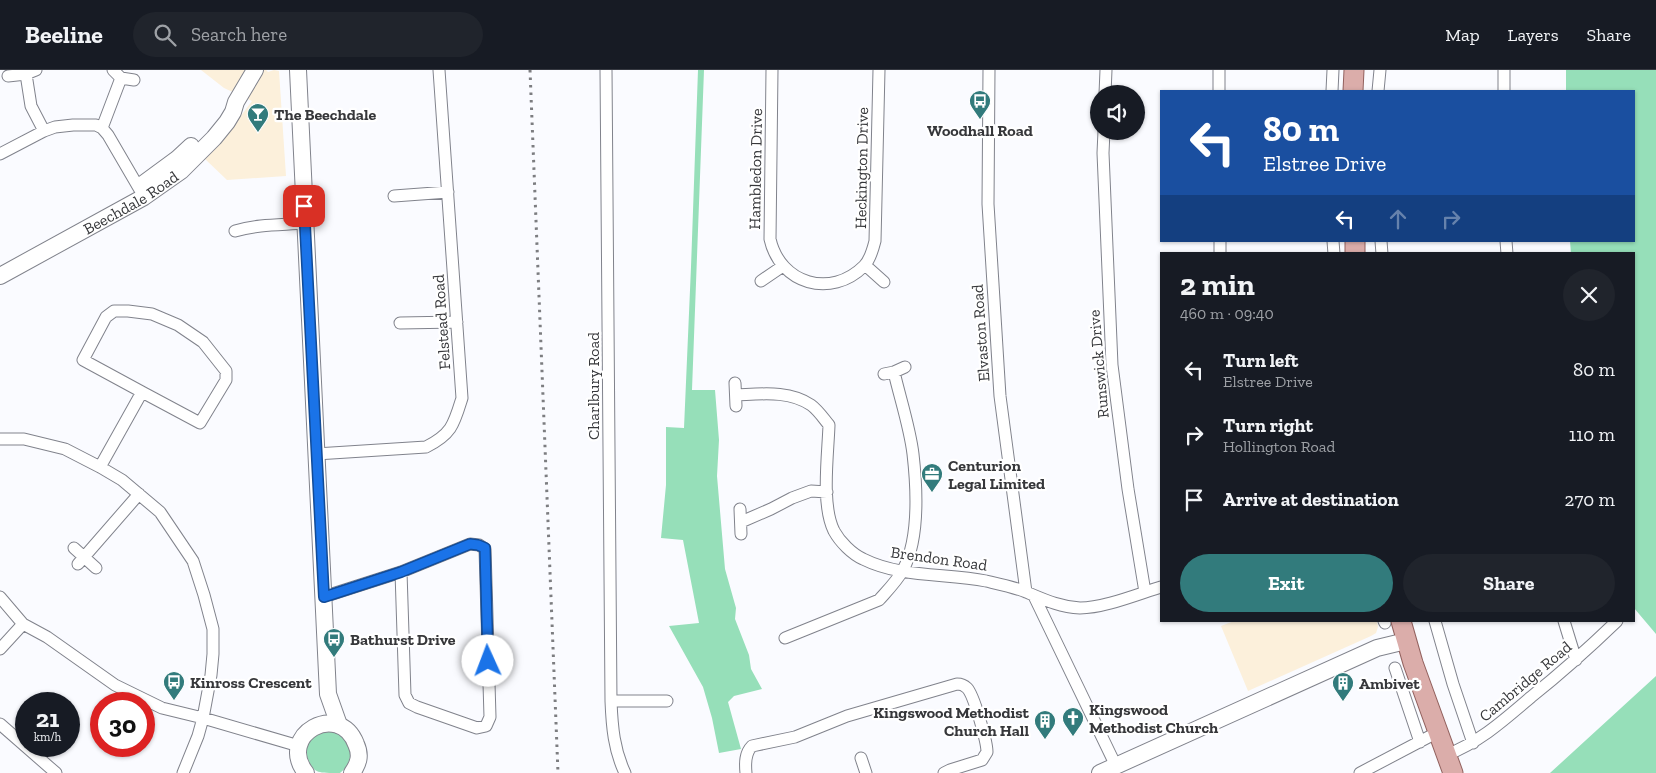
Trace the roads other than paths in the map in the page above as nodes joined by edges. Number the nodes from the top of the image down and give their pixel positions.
1 (255, 70) edge
2 (298, 70) edge
3 (439, 70) edge
4 (606, 70) edge
5 (772, 70) edge
6 (879, 70) edge
7 (989, 70) edge
8 (1106, 70) edge
9 (1219, 70) edge
10 (1333, 70) edge
11 (1354, 70) edge
12 (1380, 70) edge
13 (1504, 70) edge
14 (31, 72) edge
15 (117, 74) edge
16 (8, 76) dead end
17 (134, 80) dead end
18 (1105, 85) edge
19 (1218, 90) edge
20 (1332, 90) edge
21 (1353, 90) edge
22 (1378, 90) edge
23 (1504, 90) edge
24 (102, 128) junction
25 (44, 131) junction
26 (1104, 140) edge
27 (0, 154) edge
28 (141, 192) junction
29 (448, 192) junction
30 (394, 196) dead end
31 (305, 223) junction
32 (235, 231) dead end
33 (0, 264) edge
34 (865, 265) junction
35 (783, 266) junction
36 (0, 276) edge
37 (761, 281) dead end
38 (884, 282) dead end
39 (457, 322) junction
40 (400, 323) dead end
41 (905, 366) dead end
42 (142, 392) junction
43 (736, 395) dead end
44 (0, 439) edge
45 (316, 454) junction
46 (100, 467) junction
47 (827, 492) junction
48 (139, 494) junction
49 (740, 509) dead end
50 (74, 548) dead end
51 (81, 560) junction
52 (96, 568) dead end
53 (903, 570) junction
54 (401, 572) junction
55 (1160, 587) edge
56 (1145, 592) junction
57 (1030, 594) junction
58 (0, 597) edge
59 (324, 597) junction
60 (1390, 622) edge
61 (1435, 622) edge
62 (1564, 622) edge
63 (1615, 622) edge
64 (23, 624) junction
65 (784, 638) dead end
66 (1406, 640) junction
67 (0, 649) edge
68 (1576, 660) junction
69 (1395, 668) dead end
70 (328, 694) junction
71 (611, 701) junction
72 (667, 701) dead end
73 (203, 718) junction
74 (0, 724) edge
75 (318, 725) junction
76 (339, 725) junction
77 (1438, 732) junction
78 (1420, 742) junction
79 (1473, 743) junction
80 (299, 746) junction
81 (1446, 755) junction
82 (861, 758) dead end
83 (1116, 766) junction
84 (56, 773) edge
85 (183, 773) edge
86 (306, 773) edge
87 (352, 773) edge
88 (625, 773) edge
89 (746, 773) edge
90 (866, 773) edge
91 (944, 773) edge
92 (1100, 773) edge
93 (1360, 773) edge
94 (1453, 773) edge

1 - 28 street, Beechdale Road
2 - 31 street
3 - 29 street, Felstead Road
4 - 71 street, Charlbury Road
5 - 35 street, Hambledon Drive
6 - 34 street, Heckington Drive
7 - 57 street, Elvaston Road
8 - 18 street
9 - 19 street
10 - 20 street
11 - 21 main road
12 - 22 street
13 - 23 street
14 - 16 street
14 - 25 street
15 - 17 street
15 - 24 street
24 - 25 street
24 - 28 street
25 - 27 street
26 - 56 street, Runswick Drive
28 - 33 street, Beechdale Road
28 - 36 street, Beechdale Road
29 - 30 street
29 - 39 street, Felstead Road
31 - 32 street
31 - 45 street
34 - 35 street, Hambledon Drive
34 - 38 street
35 - 37 street
39 - 40 street
39 - 45 street, Felstead Road
41 - 53 street
42 - 42 street
42 - 46 street
43 - 47 street, Brendon Road
44 - 46 street
45 - 59 street
46 - 48 street
47 - 49 street
47 - 53 street, Brendon Road
48 - 51 street
48 - 73 street
50 - 51 street
51 - 52 street
53 - 57 street, Brendon Road
53 - 65 street
54 - 54 street
54 - 59 street
55 - 56 street, Brendon Road
56 - 57 street, Brendon Road
57 - 83 street, Elvaston Road
58 - 64 street
59 - 70 street
60 - 66 main road
61 - 79 street
62 - 68 street
63 - 68 street, Cambridge Road
64 - 67 street
64 - 73 street
66 - 77 main road
66 - 83 street
68 - 79 street, Cambridge Road
69 - 78 street
70 - 75 street
70 - 76 street
71 - 72 street
71 - 88 street, Charlbury Road
73 - 80 street
73 - 85 street
74 - 84 street
75 - 76 street
75 - 80 street
76 - 87 street
77 - 78 street
77 - 81 main road
78 - 93 street
79 - 81 street, Cambridge Road
80 - 86 street
81 - 94 main road
82 - 90 street
83 - 92 street
89 - 91 street

